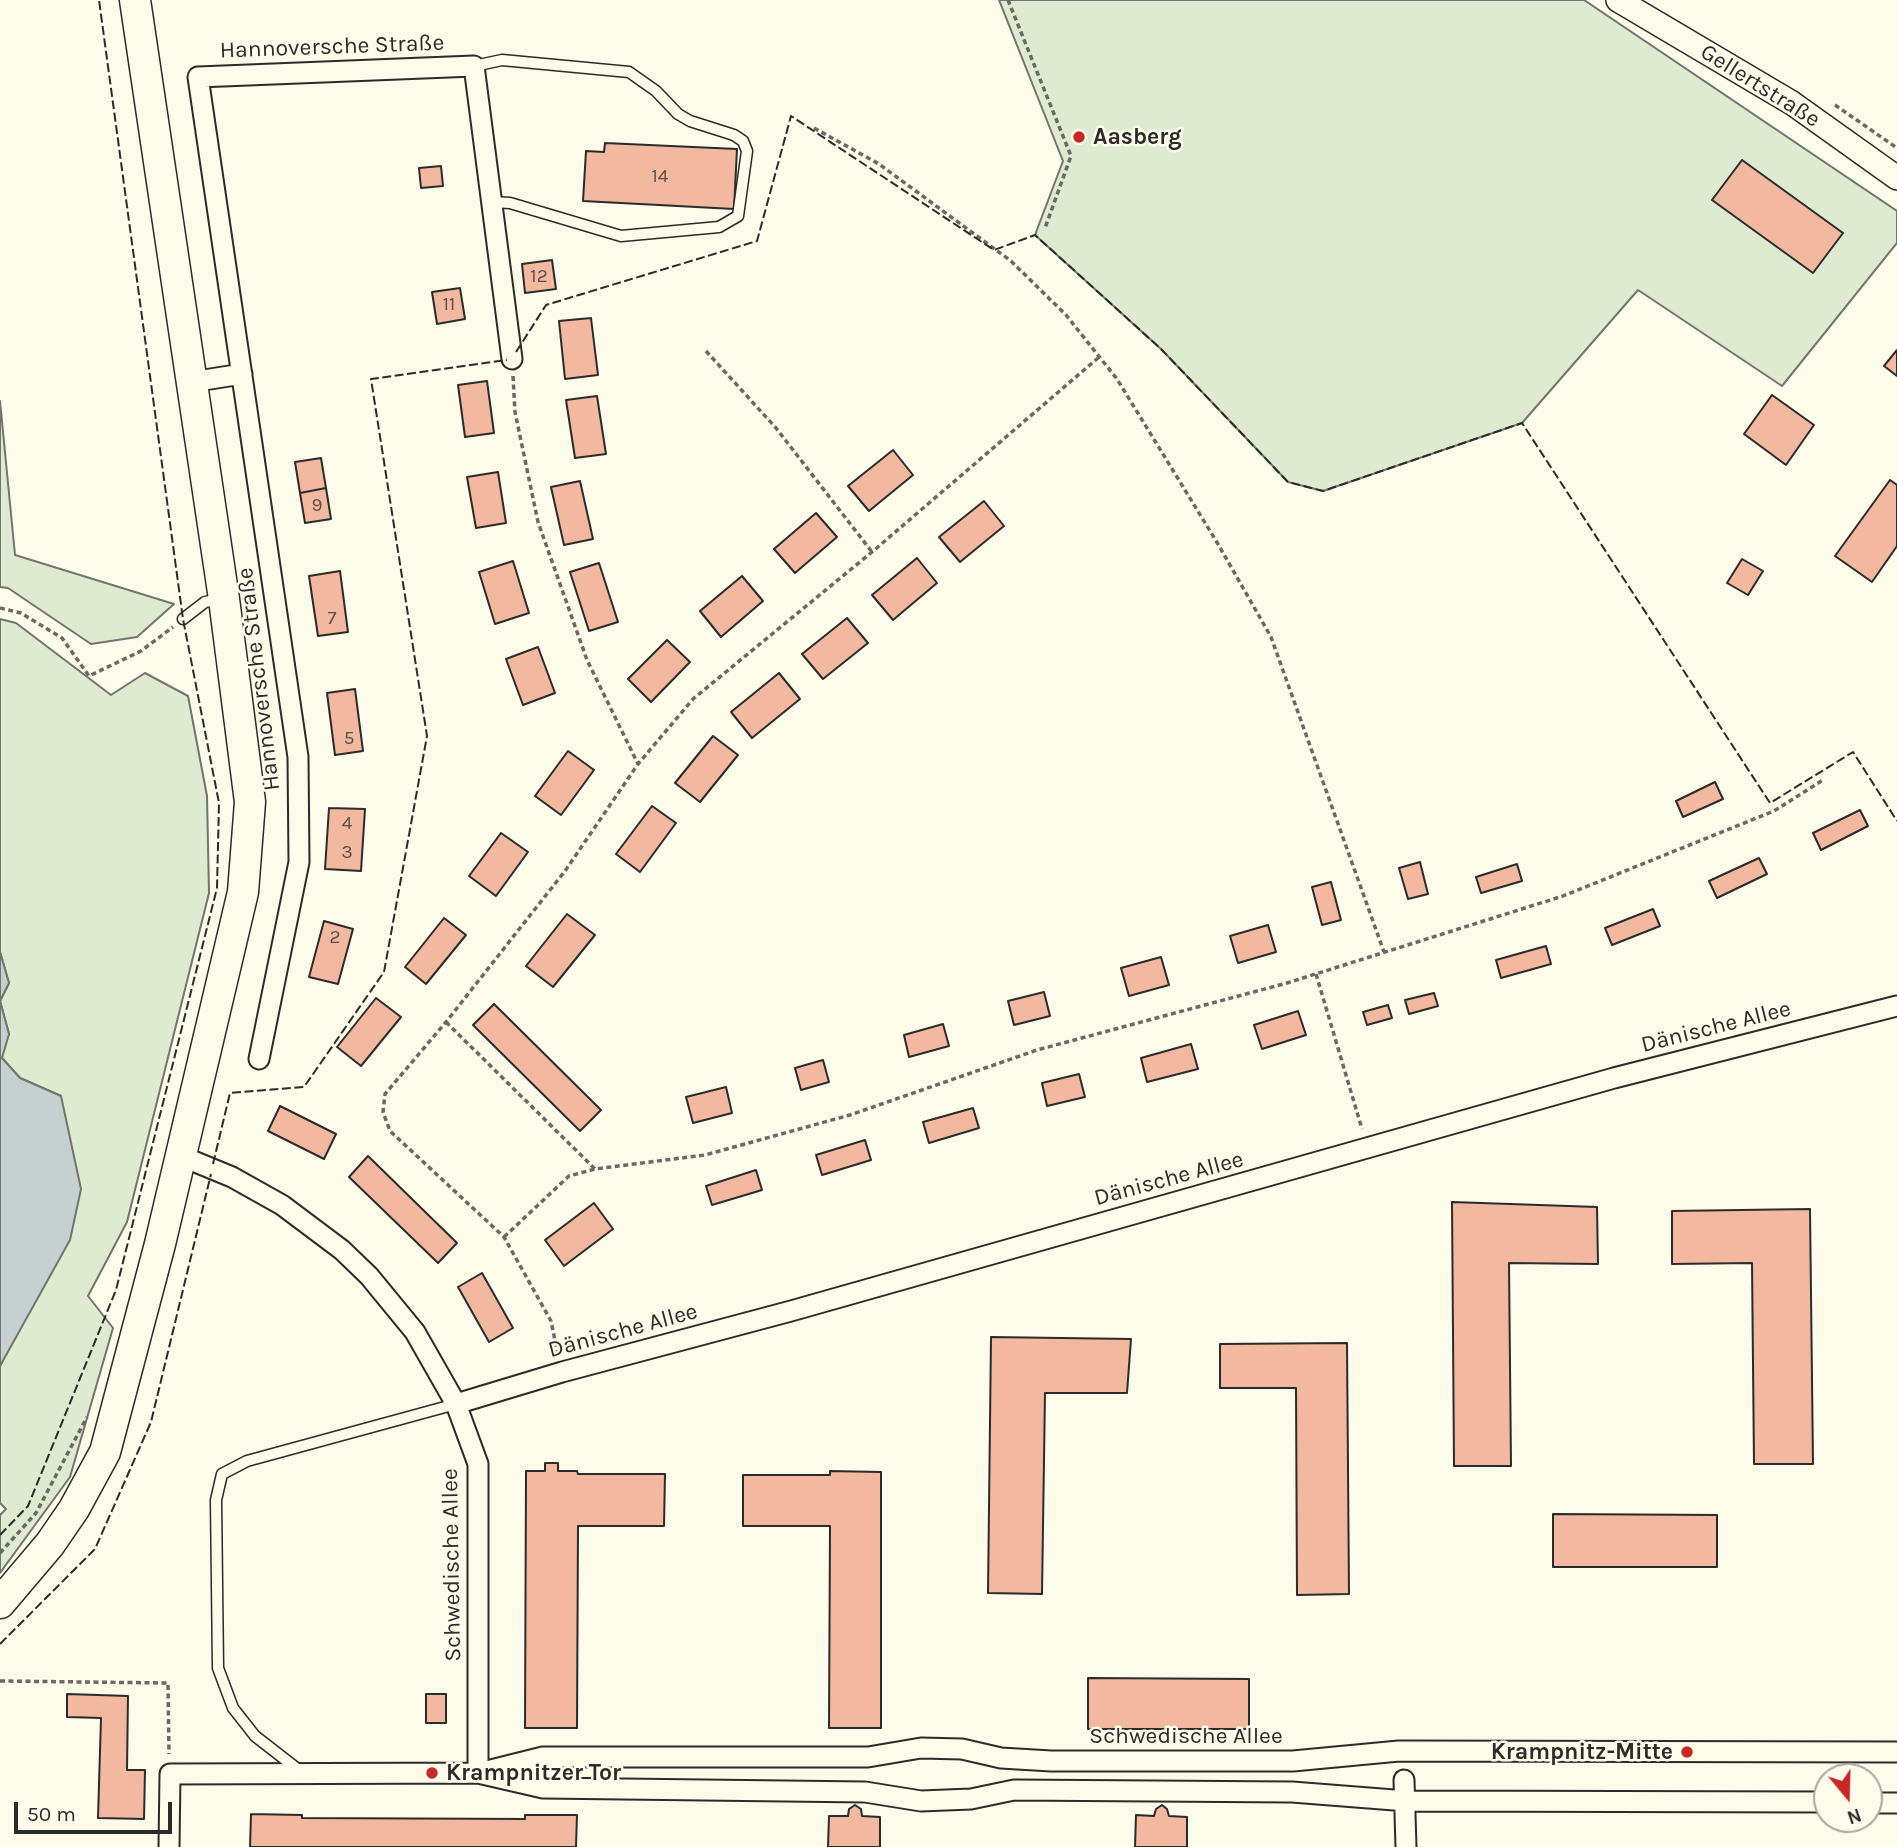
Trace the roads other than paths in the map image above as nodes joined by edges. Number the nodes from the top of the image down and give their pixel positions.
1 (135, 0) edge
2 (1618, 0) edge
3 (474, 66) junction
4 (1897, 178) edge
5 (492, 202) junction
6 (512, 359) road end
7 (242, 374) junction
8 (191, 382) junction
9 (224, 599) junction
10 (183, 619) road end
11 (1897, 1006) edge
12 (259, 1059) dead end
13 (181, 1156) junction
14 (456, 1404) junction
15 (0, 1603) edge
16 (1897, 1752) edge
17 (478, 1773) junction
18 (304, 1774) junction
19 (1404, 1780) dead end
20 (1407, 1801) junction
21 (1813, 1802) edge
22 (169, 1847) edge
23 (1406, 1847) edge

1 - 8 main road
2 - 4 street, Gellertstraße
3 - 5 street, Hannoversche Straße
3 - 5 lane
3 - 7 street, Hannoversche Straße
5 - 6 street, Hannoversche Straße
7 - 8 street
7 - 12 street, Hannoversche Straße
8 - 9 main road
9 - 10 lane
9 - 13 main road
11 - 14 street, Dänische Allee
13 - 14 street, Schwedische Allee
13 - 15 main road
14 - 17 street, Schwedische Allee
14 - 18 lane
16 - 17 street, Schwedische Allee
17 - 18 street, Schwedische Allee
17 - 20 street, Schwedische Allee
18 - 22 street, Schwedische Allee
19 - 20 street
20 - 21 street, Schwedische Allee
20 - 23 street

